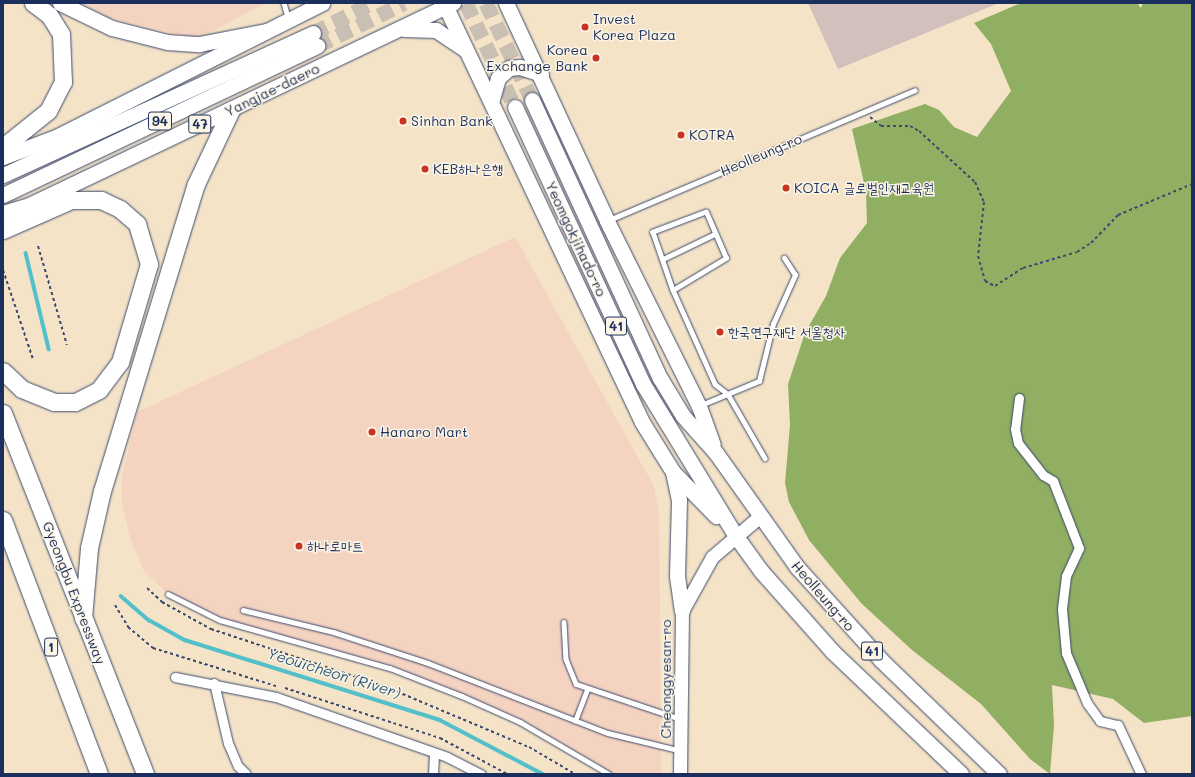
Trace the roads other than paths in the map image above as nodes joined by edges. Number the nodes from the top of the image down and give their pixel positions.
1 (33, 3) edge
2 (60, 3) edge
3 (284, 3) edge
4 (506, 3) edge
5 (516, 3) edge
6 (314, 4) edge
7 (447, 4) edge
8 (287, 21) junction
9 (395, 30) junction
10 (266, 31) junction
11 (522, 34) junction
12 (472, 57) junction
13 (541, 74) junction
14 (915, 90) dead end
15 (492, 99) junction
16 (532, 100) tunnel mouth
17 (515, 107) tunnel mouth
18 (231, 110) junction
19 (3, 147) edge
20 (3, 157) edge
21 (3, 175) edge
22 (3, 195) edge
23 (29, 205) junction
24 (3, 213) edge
25 (607, 221) junction
26 (3, 223) edge
27 (3, 230) edge
28 (715, 234) junction
29 (784, 258) dead end
30 (663, 259) junction
31 (673, 290) junction
32 (3, 371) edge
33 (728, 394) junction
34 (1019, 398) dead end
35 (699, 406) junction
36 (3, 413) edge
37 (716, 453) junction
38 (764, 458) dead end
39 (673, 472) junction
40 (759, 517) junction
41 (3, 520) edge
42 (735, 536) junction
43 (168, 594) dead end
44 (243, 610) dead end
45 (682, 611) junction
46 (83, 618) junction
47 (564, 622) dead end
48 (175, 677) dead end
49 (214, 683) junction
50 (588, 689) junction
51 (684, 720) junction
52 (575, 721) junction
53 (682, 751) junction
54 (434, 753) junction
55 (99, 774) edge
56 (145, 774) edge
57 (246, 774) edge
58 (433, 774) edge
59 (481, 774) edge
60 (609, 774) edge
61 (680, 774) edge
62 (961, 774) edge
63 (999, 774) edge
64 (1141, 774) edge

1 - 19 highway
2 - 10 main road
3 - 8 lane
4 - 11 main road
5 - 11 main road
6 - 8 main road
7 - 9 main road, Yangjae-daero / 47
7 - 12 main road
8 - 10 main road
9 - 12 main road
9 - 18 main road, Yangjae-daero / 47
10 - 20 main road
11 - 13 main road
12 - 15 main road
13 - 15 main road
13 - 25 main road
14 - 25 lane, Heolleung-ro
15 - 39 main road
16 - 37 main road, Yeomgokjihado-ro / 41
17 - 42 main road, Yeomgokjihado-ro / 41
18 - 23 main road, Yangjae-daero / 47
18 - 46 highway
21 - 22 main road, Yangjae-daero / 94
23 - 24 main road, Yangjae-daero / 47
23 - 26 main road
25 - 35 main road
27 - 32 highway
28 - 30 lane
28 - 30 lane
28 - 31 lane
29 - 33 lane
30 - 31 lane
31 - 33 lane
33 - 35 lane
33 - 38 lane
34 - 64 street
35 - 37 main road
36 - 46 highway, Gyeongbu Expressway
37 - 40 main road, Heolleung-ro / 41
39 - 42 main road
39 - 45 main road
40 - 42 main road, Cheonggyesan-ro
40 - 63 main road, Heolleung-ro / 41
41 - 55 highway, 1
42 - 45 main road, Cheonggyesan-ro
42 - 62 main road, 41
43 - 60 lane
44 - 52 lane
45 - 51 main road, Cheonggyesan-ro
46 - 56 highway, Gyeongbu Expressway
47 - 50 lane
48 - 49 street
49 - 54 street
49 - 57 street
50 - 51 lane
50 - 52 lane
51 - 53 main road, Cheonggyesan-ro
52 - 53 lane
53 - 61 main road, Cheonggyesan-ro
54 - 58 street
54 - 59 street

